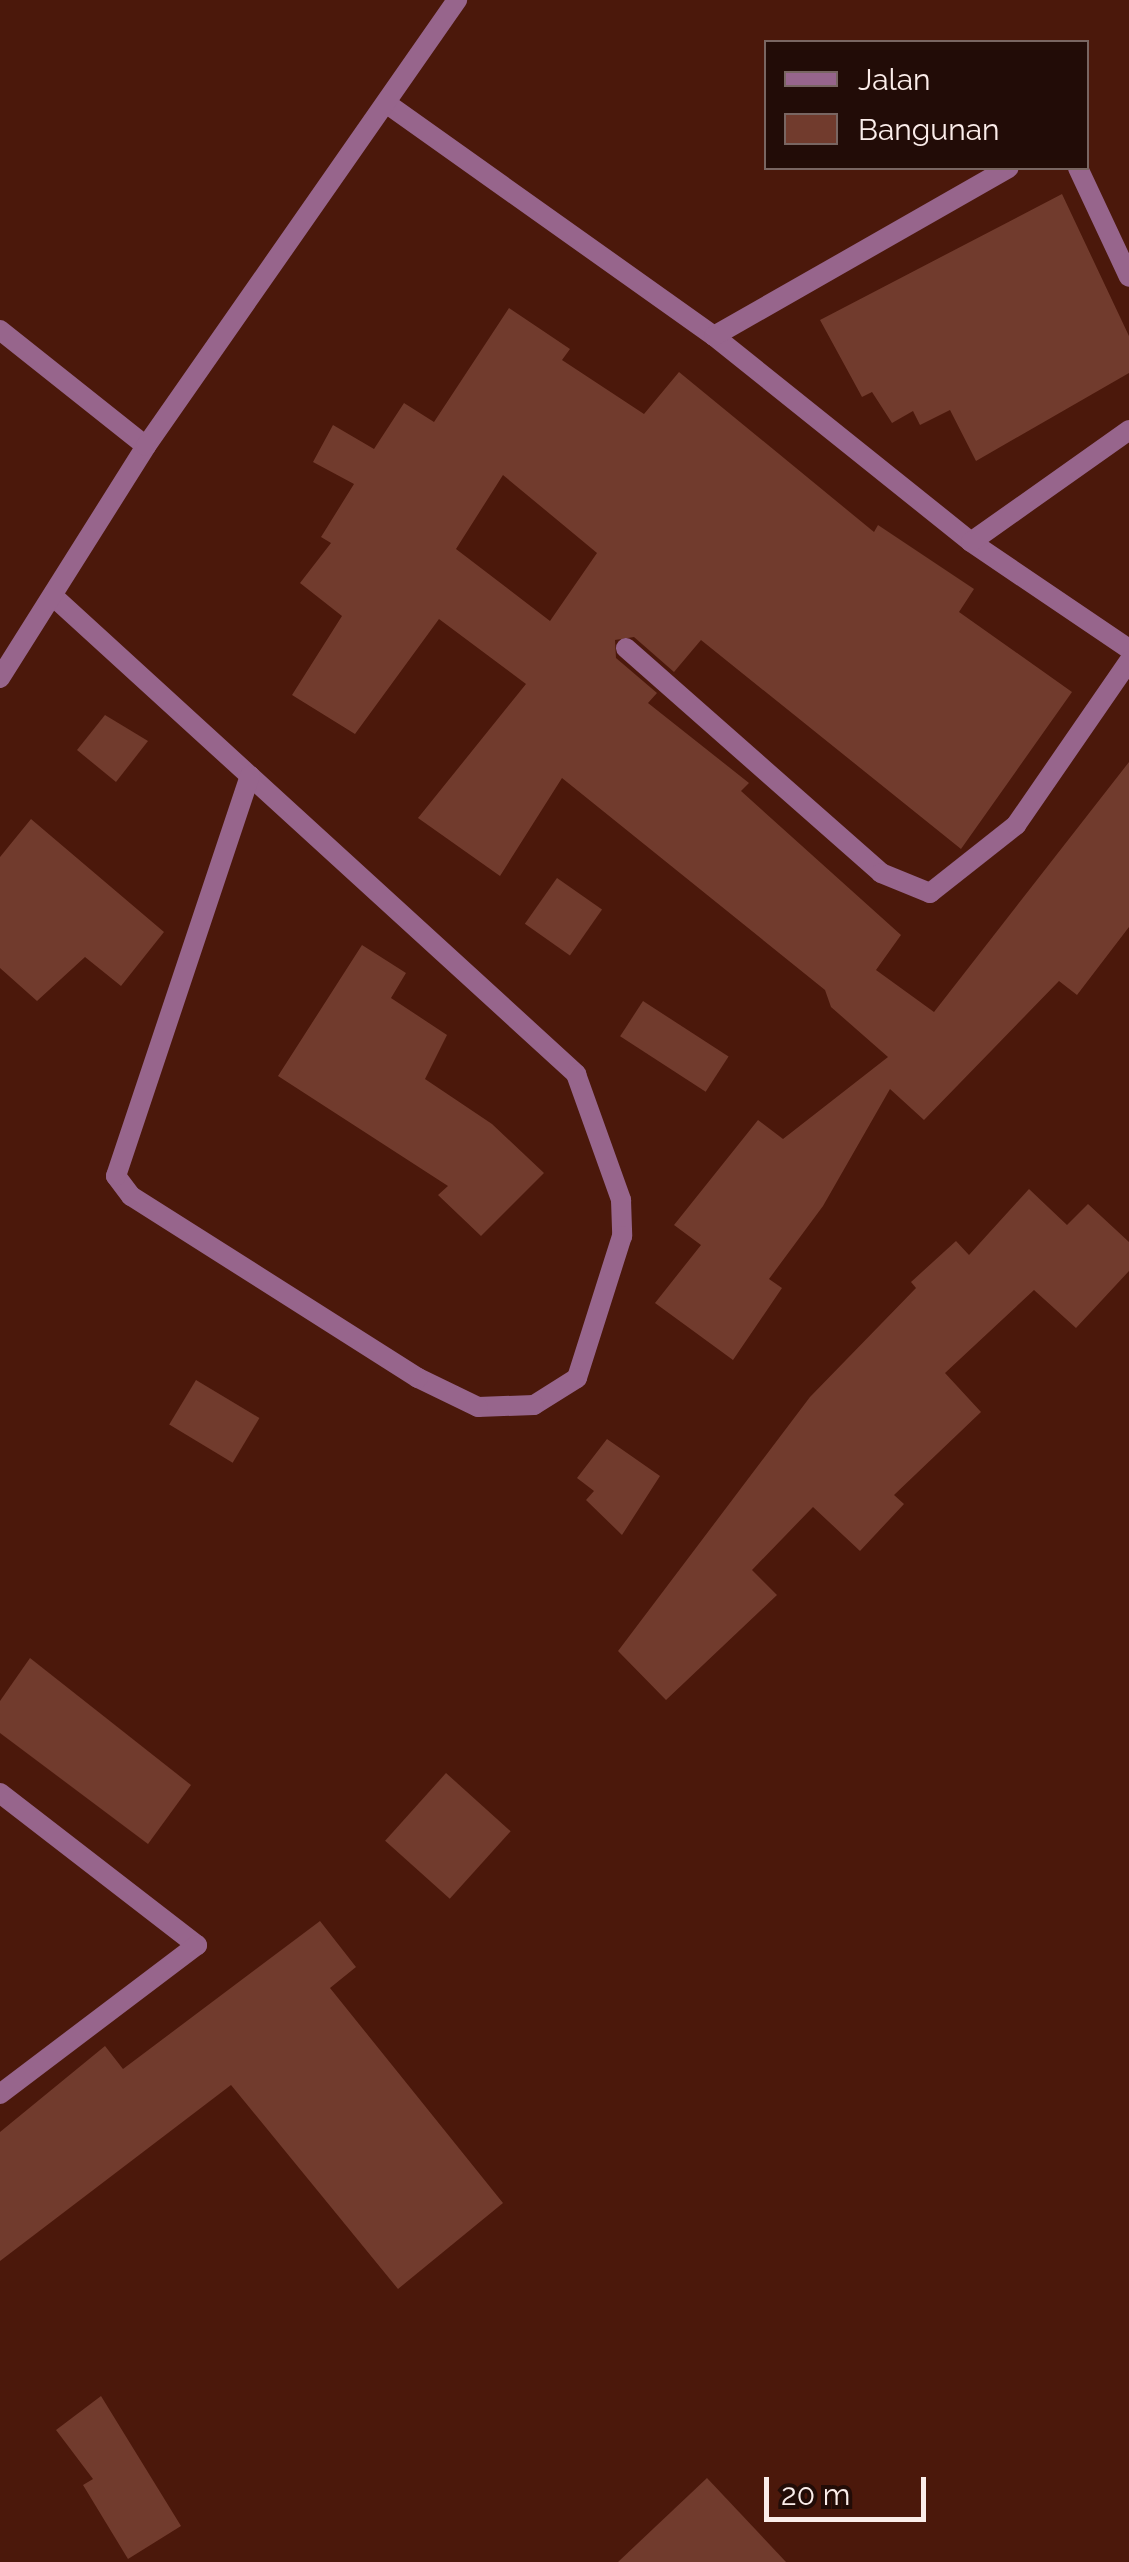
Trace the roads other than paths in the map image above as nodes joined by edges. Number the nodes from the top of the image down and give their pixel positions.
1 (456, 0) edge
2 (386, 103) junction
3 (1006, 170) edge
4 (1079, 170) edge
5 (1129, 277) edge
6 (0, 330) edge
7 (714, 336) junction
8 (1129, 430) edge
9 (146, 446) junction
10 (971, 542) junction
11 (54, 597) junction
12 (626, 648) dead end
13 (1129, 649) edge
14 (1129, 661) edge
15 (0, 678) edge
16 (250, 776) junction
17 (0, 1793) edge
18 (0, 2094) edge

1 - 2 street
2 - 7 street
2 - 9 street
3 - 7 street
4 - 5 street
6 - 9 street
7 - 10 street
8 - 10 street
9 - 11 street
10 - 13 street
11 - 15 street
11 - 16 street
12 - 14 street
16 - 16 street
17 - 18 street

